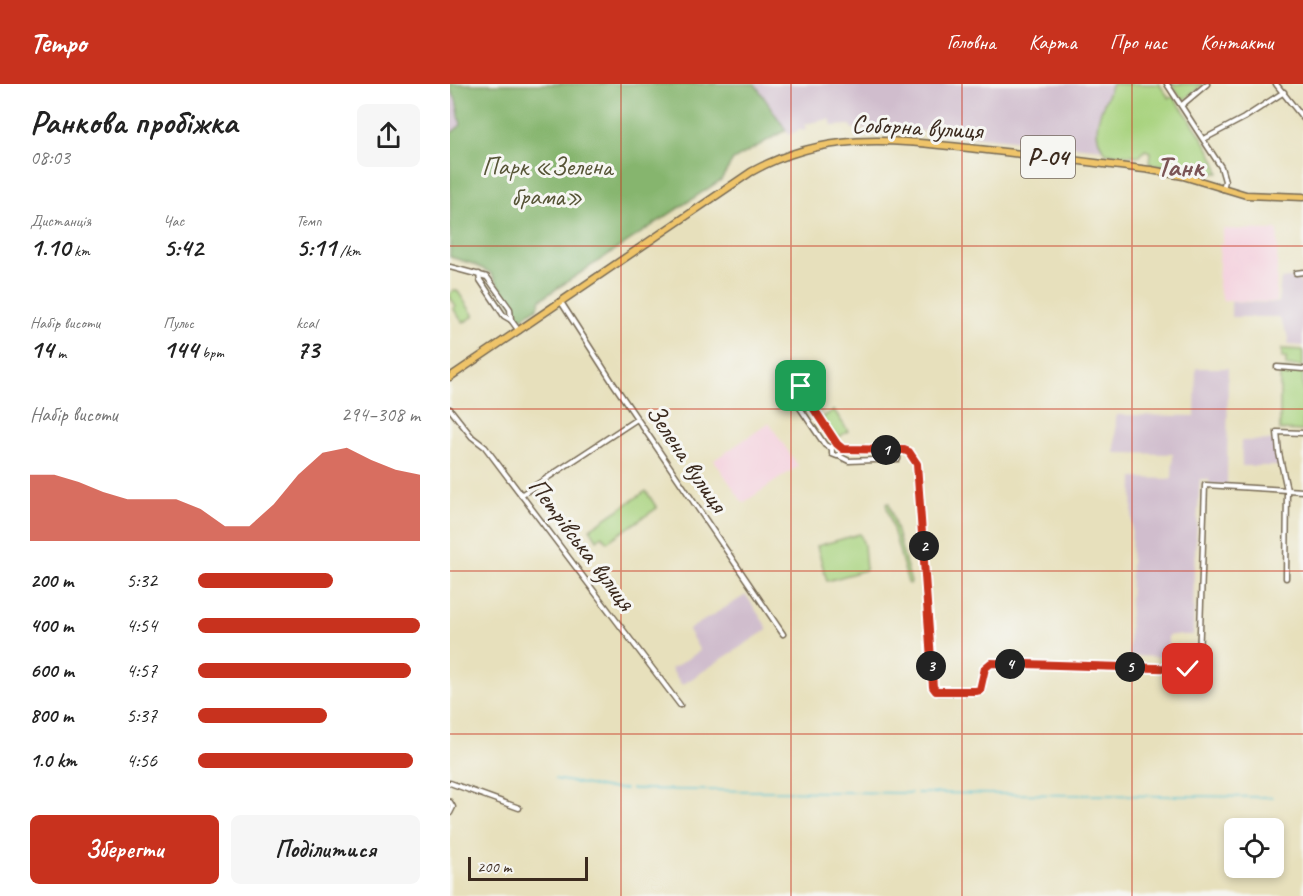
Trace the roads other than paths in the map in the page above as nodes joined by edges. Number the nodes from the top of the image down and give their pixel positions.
1 (1167, 84) edge
2 (1207, 84) edge
3 (1276, 84) edge
4 (1284, 92) junction
5 (1182, 105) junction
6 (1303, 118) edge
7 (1204, 139) junction
8 (1223, 189) junction
9 (1303, 197) edge
10 (450, 267) edge
11 (1303, 272) edge
12 (1296, 273) dead end
13 (478, 274) junction
14 (561, 302) junction
15 (511, 320) junction
16 (519, 331) junction
17 (1277, 368) dead end
18 (1303, 369) edge
19 (450, 377) edge
20 (801, 386) dead end
21 (804, 394) junction
22 (450, 409) edge
23 (638, 420) junction
24 (1303, 433) edge
25 (837, 444) junction
26 (831, 448) junction
27 (843, 449) junction
28 (898, 450) junction
29 (839, 456) junction
30 (1287, 490) junction
31 (1303, 491) edge
32 (521, 495) junction
33 (1286, 578) dead end
34 (783, 634) dead end
35 (680, 705) dead end
36 (450, 783) edge
37 (450, 802) edge
38 (519, 808) dead end
39 (450, 813) edge

1 - 5 street
2 - 5 street
3 - 4 street
4 - 6 street
4 - 7 street
5 - 7 street
7 - 8 street
8 - 9 main road, Соборна вулиця / Р-04
8 - 14 main road, Соборна вулиця / Р-04
10 - 13 street
11 - 12 street
13 - 15 street
13 - 15 street
14 - 16 main road, Соборна вулиця / Р-04
14 - 23 street, Зелена вулиця
15 - 16 street
16 - 19 main road, Соборна вулиця / Р-04
17 - 18 street
20 - 21 street
21 - 25 street
21 - 26 street
22 - 32 street, Петрівська вулиця
23 - 32 street
23 - 34 street, Зелена вулиця
24 - 30 street
25 - 26 street
25 - 27 street
26 - 29 street
27 - 28 street
27 - 29 street
28 - 29 street
28 - 30 street
30 - 31 street
30 - 33 street
32 - 35 street, Петрівська вулиця
36 - 38 street
37 - 39 street

